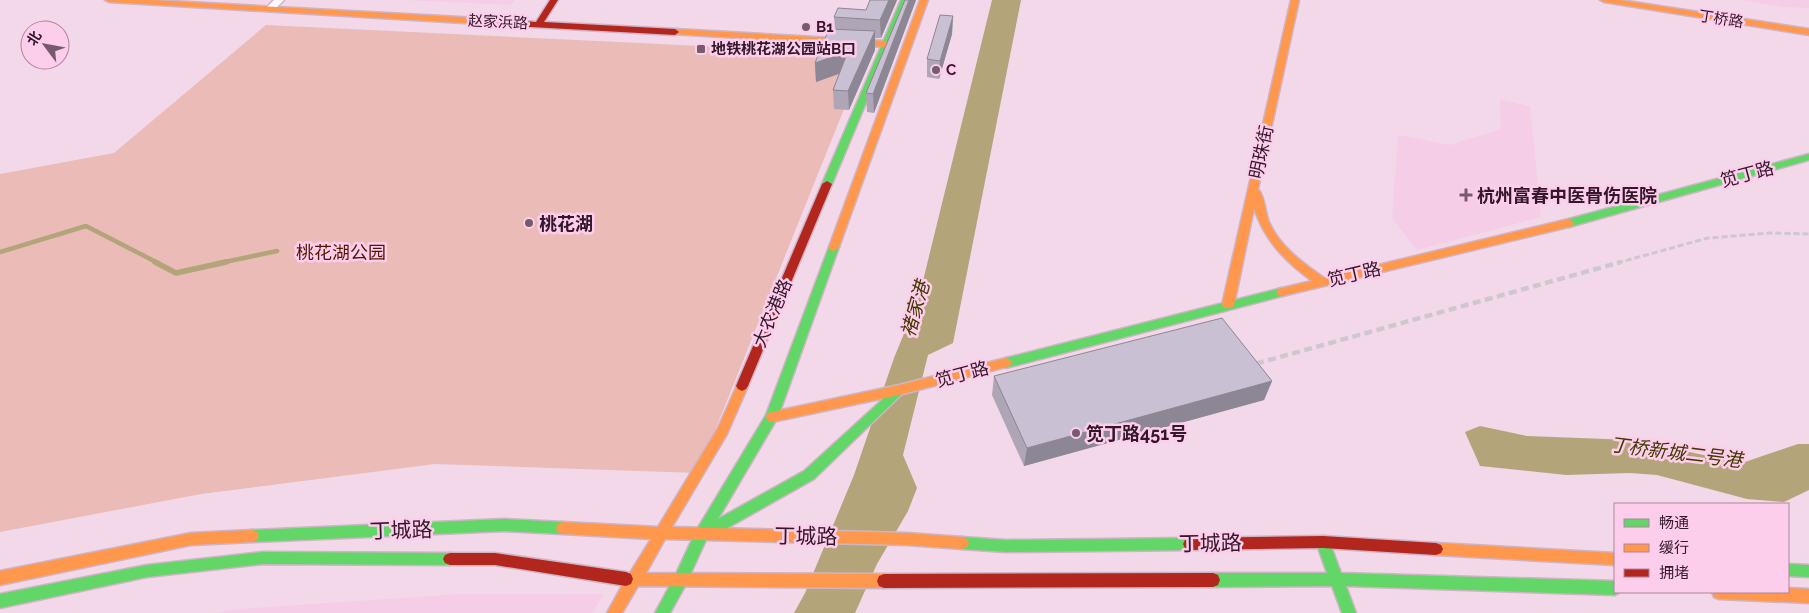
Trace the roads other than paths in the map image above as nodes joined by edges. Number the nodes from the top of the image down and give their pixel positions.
1 (110, 0) edge
2 (279, 0) edge
3 (554, 0) edge
4 (905, 0) edge
5 (924, 0) edge
6 (1295, 0) edge
7 (1604, 0) edge
8 (1674, 0) edge
9 (270, 9) junction
10 (1809, 21) edge
11 (539, 24) junction
12 (1809, 32) edge
13 (886, 44) junction
14 (1809, 157) edge
15 (1255, 181) junction
16 (1322, 282) junction
17 (1228, 305) junction
18 (899, 390) junction
19 (772, 417) junction
20 (663, 533) junction
21 (701, 535) junction
22 (1323, 542) junction
23 (1614, 559) edge
24 (1789, 570) edge
25 (1809, 571) edge
26 (0, 578) edge
27 (1338, 579) junction
28 (634, 580) junction
29 (680, 580) junction
30 (1614, 588) edge
31 (1742, 593) edge
32 (1809, 596) edge
33 (0, 600) edge
34 (614, 613) edge
35 (662, 613) edge
36 (1349, 613) edge

1 - 9 main road, 赵家浜路
2 - 9 street
3 - 11 main road
4 - 13 main road, 大农港路
5 - 19 main road, 大农港路
6 - 15 main road, 明珠街
7 - 12 main road, 丁桥路
8 - 10 main road, 丁桥路
9 - 11 main road, 赵家浜路
11 - 13 main road, 赵家浜路
13 - 20 main road, 大农港路
14 - 16 main road, 笕丁路
15 - 16 main road
15 - 17 main road, 明珠街
16 - 17 main road, 笕丁路
17 - 18 main road, 笕丁路
18 - 19 main road, 笕丁路
18 - 21 main road, 笕丁路
19 - 21 main road, 大农港路
20 - 21 main road, 丁城路
20 - 26 main road, 丁城路
20 - 28 main road, 大农港路
21 - 22 main road, 丁城路
21 - 29 main road, 大农港路
22 - 23 main road, 丁城路
22 - 27 main road
24 - 25 main road
27 - 29 main road, 丁城路
27 - 30 main road, 丁城路
27 - 36 main road
28 - 29 main road, 丁城路
28 - 33 main road, 丁城路
28 - 34 main road, 大农港路
29 - 35 main road, 大农港路
31 - 32 main road

